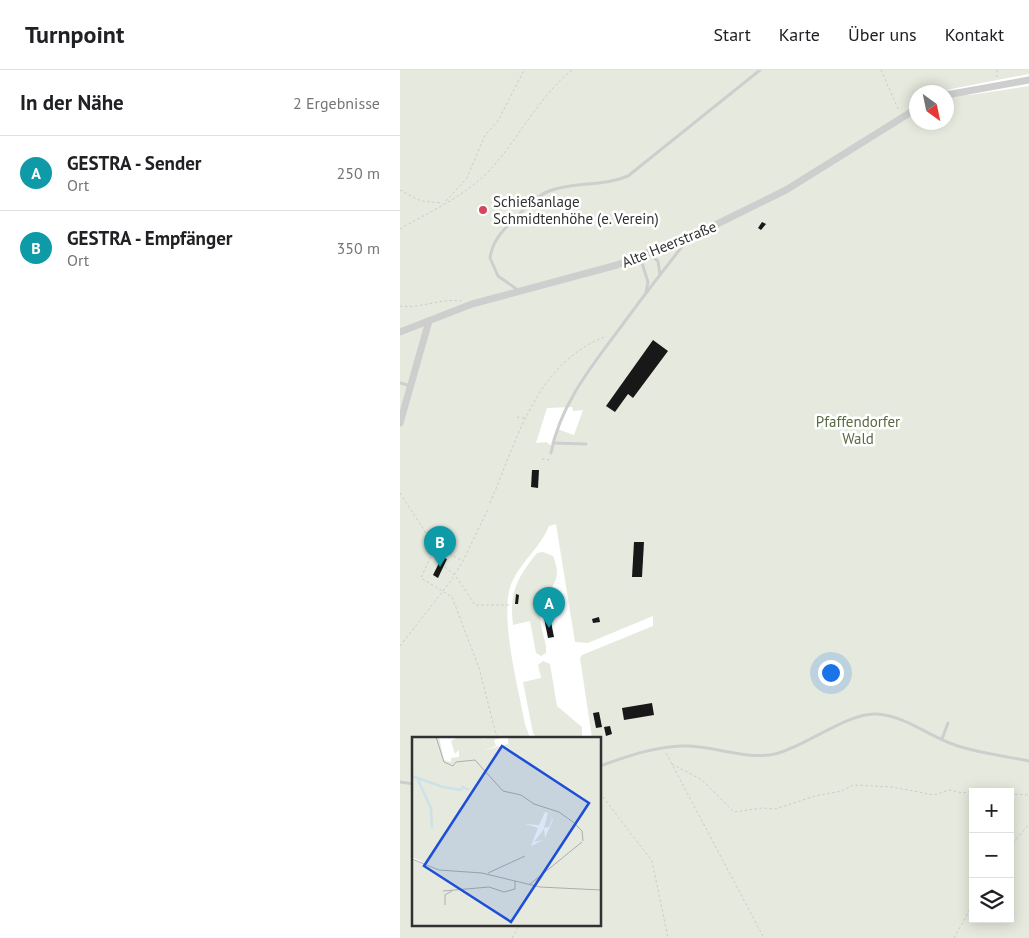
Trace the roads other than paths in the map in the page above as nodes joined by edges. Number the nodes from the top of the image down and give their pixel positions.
1 (760, 70) edge
2 (1029, 80) edge
3 (954, 94) edge
4 (909, 112) edge
5 (691, 236) junction
6 (648, 253) junction
7 (640, 257) junction
8 (660, 276) junction
9 (518, 291) junction
10 (646, 293) junction
11 (429, 321) junction
12 (400, 332) edge
13 (401, 383) edge
14 (410, 387) junction
15 (400, 423) edge
16 (553, 443) junction
17 (586, 444) dead end
18 (551, 453) dead end
19 (948, 723) dead end
20 (942, 739) junction
21 (1029, 761) edge
22 (601, 766) edge

1 - 9 lane
2 - 3 street
4 - 5 street, Alte Heerstraße
5 - 6 street, Alte Heerstraße
5 - 8 lane
6 - 7 street, Alte Heerstraße
6 - 8 lane
7 - 9 street, Alte Heerstraße
7 - 10 lane
8 - 10 lane
9 - 11 street, Alte Heerstraße
10 - 16 lane
11 - 12 street, Alte Heerstraße
11 - 14 street
13 - 14 lane
14 - 15 street
16 - 17 lane
16 - 18 lane
19 - 20 lane
20 - 21 lane
20 - 22 lane

